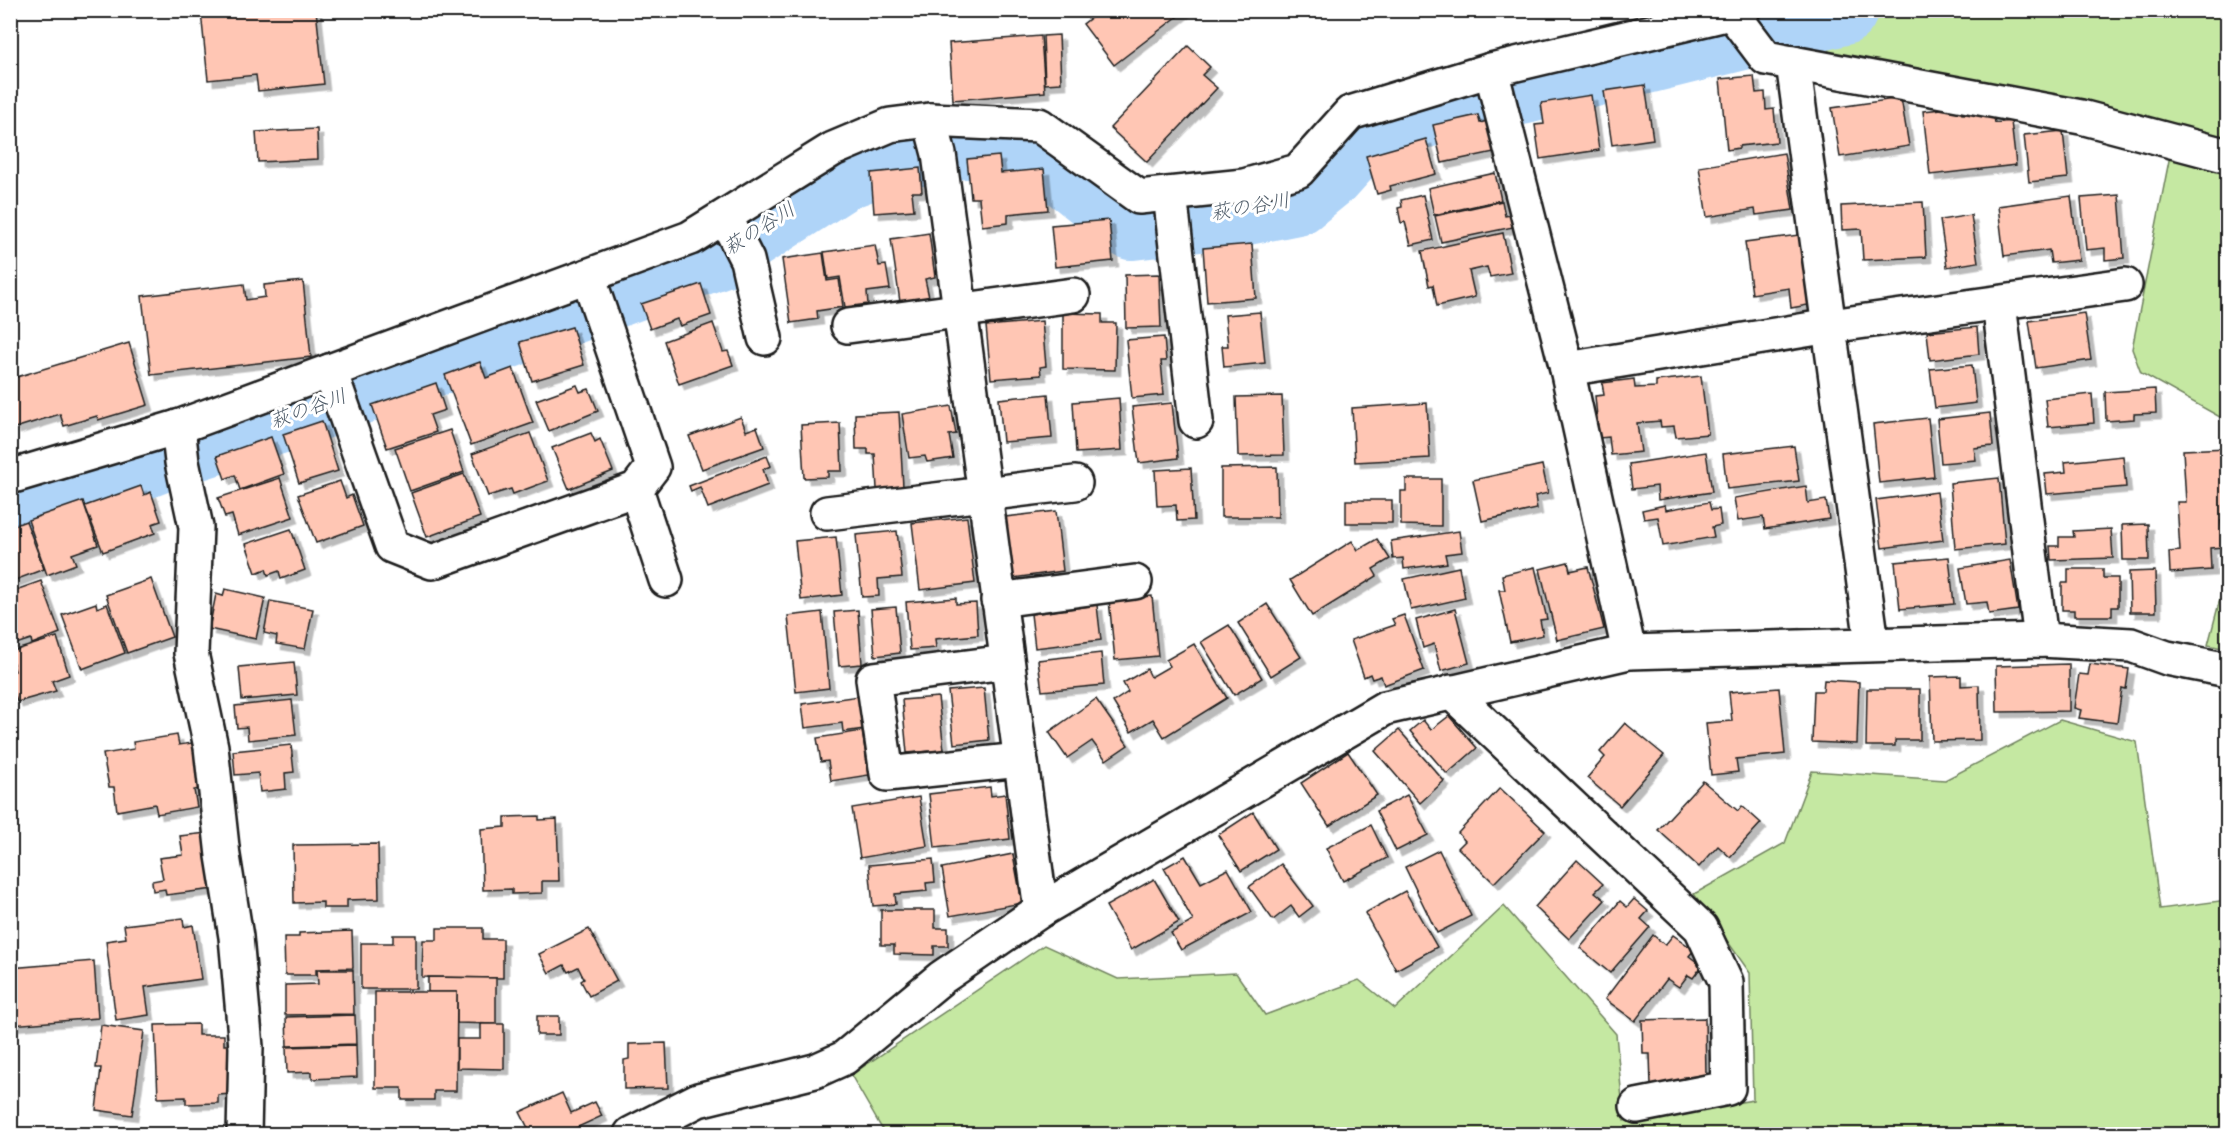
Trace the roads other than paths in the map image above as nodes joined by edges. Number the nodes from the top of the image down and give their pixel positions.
1 (1743, 24) edge
2 (1793, 63) junction
3 (1491, 70) junction
4 (935, 137) junction
5 (2228, 156) edge
6 (1172, 212) junction
7 (733, 233) junction
8 (2125, 285) dead end
9 (593, 291) junction
10 (1073, 295) dead end
11 (1999, 304) junction
12 (958, 310) junction
13 (848, 326) dead end
14 (1830, 326) junction
15 (765, 338) dead end
16 (1567, 369) junction
17 (336, 386) junction
18 (1196, 421) dead end
19 (180, 443) junction
20 (10, 477) edge
21 (1075, 483) dead end
22 (636, 489) junction
23 (983, 494) junction
24 (827, 513) dead end
25 (666, 580) dead end
26 (1135, 582) dead end
27 (998, 600) junction
28 (2041, 640) junction
29 (1872, 643) junction
30 (1629, 652) junction
31 (1006, 662) junction
32 (2228, 670) edge
33 (1451, 692) junction
34 (1020, 760) junction
35 (1041, 910) junction
36 (1637, 1106) dead end
37 (244, 1134) edge
38 (631, 1134) edge

1 - 2 street
1 - 3 street
2 - 5 street
2 - 14 street
3 - 6 street
3 - 16 street
4 - 6 street
4 - 7 street
4 - 12 street
6 - 18 street
7 - 9 street
7 - 15 street
8 - 11 street
9 - 17 street
9 - 22 street
10 - 12 street
11 - 14 street
11 - 28 street
12 - 13 street
12 - 23 street
14 - 16 street
14 - 29 street
16 - 30 street
17 - 19 street
17 - 22 street
19 - 20 street
19 - 37 street
21 - 23 street
22 - 25 street
23 - 24 street
23 - 27 street
26 - 27 street
27 - 31 street
28 - 29 street
28 - 32 street
29 - 30 street
30 - 33 street
31 - 34 street
31 - 34 street
33 - 35 street
33 - 36 street
34 - 35 street
35 - 38 street

